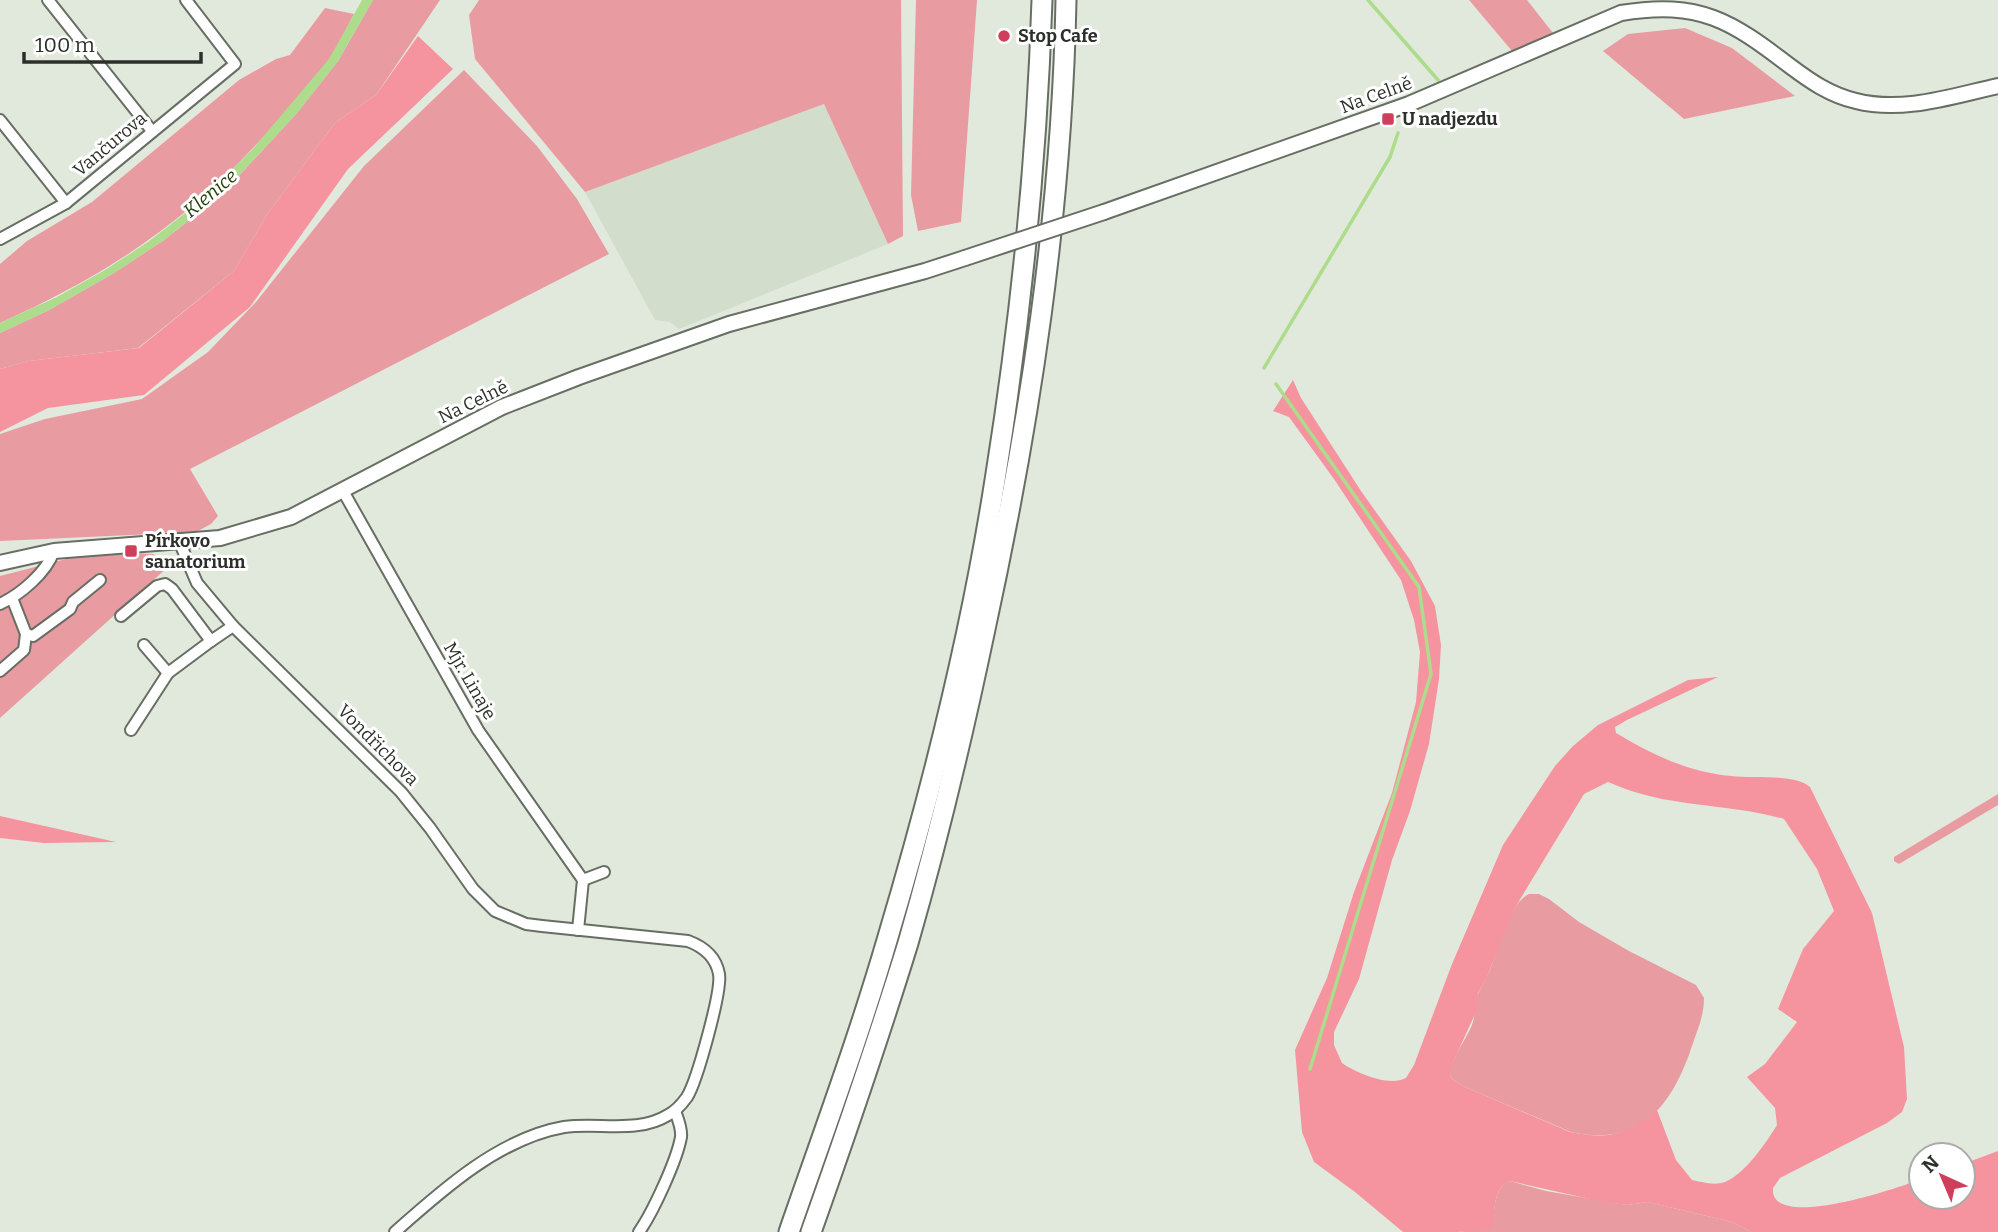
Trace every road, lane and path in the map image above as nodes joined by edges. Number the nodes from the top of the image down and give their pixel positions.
1 (48, 0) edge
2 (186, 0) edge
3 (1042, 0) edge
4 (1066, 0) edge
5 (1998, 86) edge
6 (0, 120) edge
7 (152, 131) junction
8 (66, 204) junction
9 (0, 239) edge
10 (343, 491) junction
11 (179, 541) junction
12 (54, 551) junction
13 (0, 563) edge
14 (100, 580) dead end
15 (12, 598) junction
16 (0, 604) edge
17 (121, 615) dead end
18 (233, 626) junction
19 (26, 634) junction
20 (211, 641) junction
21 (144, 645) dead end
22 (0, 671) edge
23 (168, 673) junction
24 (131, 730) dead end
25 (604, 872) dead end
26 (583, 880) junction
27 (578, 930) junction
28 (675, 1111) junction
29 (395, 1232) edge
30 (639, 1232) edge
31 (789, 1232) edge
32 (811, 1232) edge

1 - 7 street
2 - 7 street, Vančurova
3 - 31 highway
4 - 32 highway
5 - 10 street, Na Celně, bridge
6 - 8 street
7 - 8 street, Vančurova
8 - 9 street, Vančurova
10 - 11 street, Na Celně
10 - 26 street, Mjr. Linaje
11 - 12 street, Na Celně
11 - 18 street, Vondřichova
12 - 13 street, Na Celně
12 - 15 street
14 - 19 street
15 - 16 street
15 - 19 street
17 - 20 street
18 - 20 street
18 - 27 street, Vondřichova
19 - 22 street
20 - 23 street
21 - 23 street
23 - 24 street
25 - 26 street
26 - 27 street
27 - 28 street, Vondřichova
28 - 29 street
28 - 30 street

